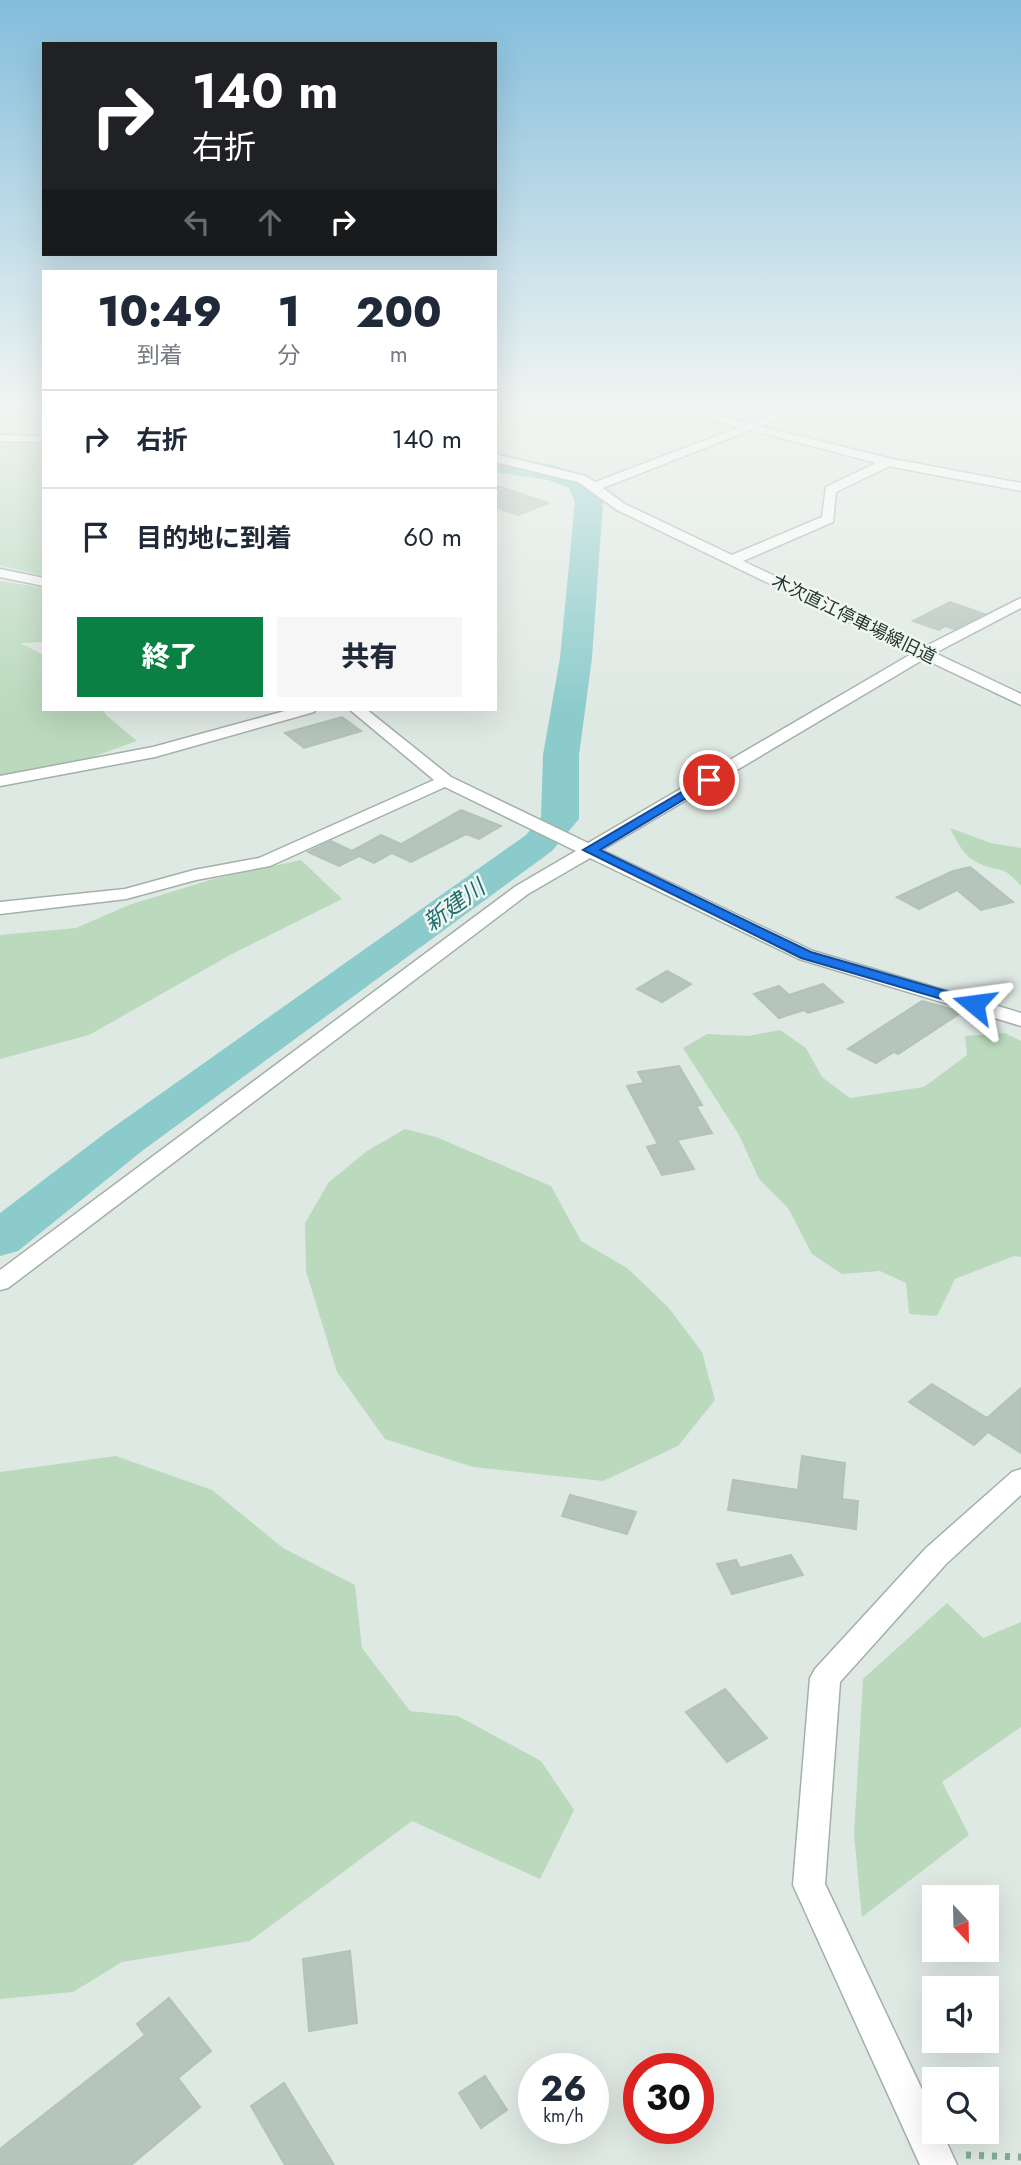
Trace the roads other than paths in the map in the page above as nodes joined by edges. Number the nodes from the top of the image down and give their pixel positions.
1 (627, 510) edge
2 (829, 510) edge
3 (733, 561) junction
4 (0, 573) edge
5 (42, 582) edge
6 (1021, 601) edge
7 (923, 653) junction
8 (1021, 700) edge
9 (301, 711) edge
10 (359, 711) edge
11 (0, 781) edge
12 (445, 781) junction
13 (581, 847) junction
14 (0, 908) edge
15 (1021, 1020) edge
16 (0, 1282) edge
17 (1021, 1479) edge
18 (937, 2159) edge

1 - 3 street, 木次直江停車場線旧道
2 - 3 street
3 - 7 street, 木次直江停車場線旧道
4 - 5 street
6 - 7 street
7 - 8 street, 木次直江停車場線旧道
7 - 13 street
9 - 11 street
10 - 12 street
12 - 13 street
12 - 14 street
13 - 15 street
13 - 16 street
17 - 18 street

